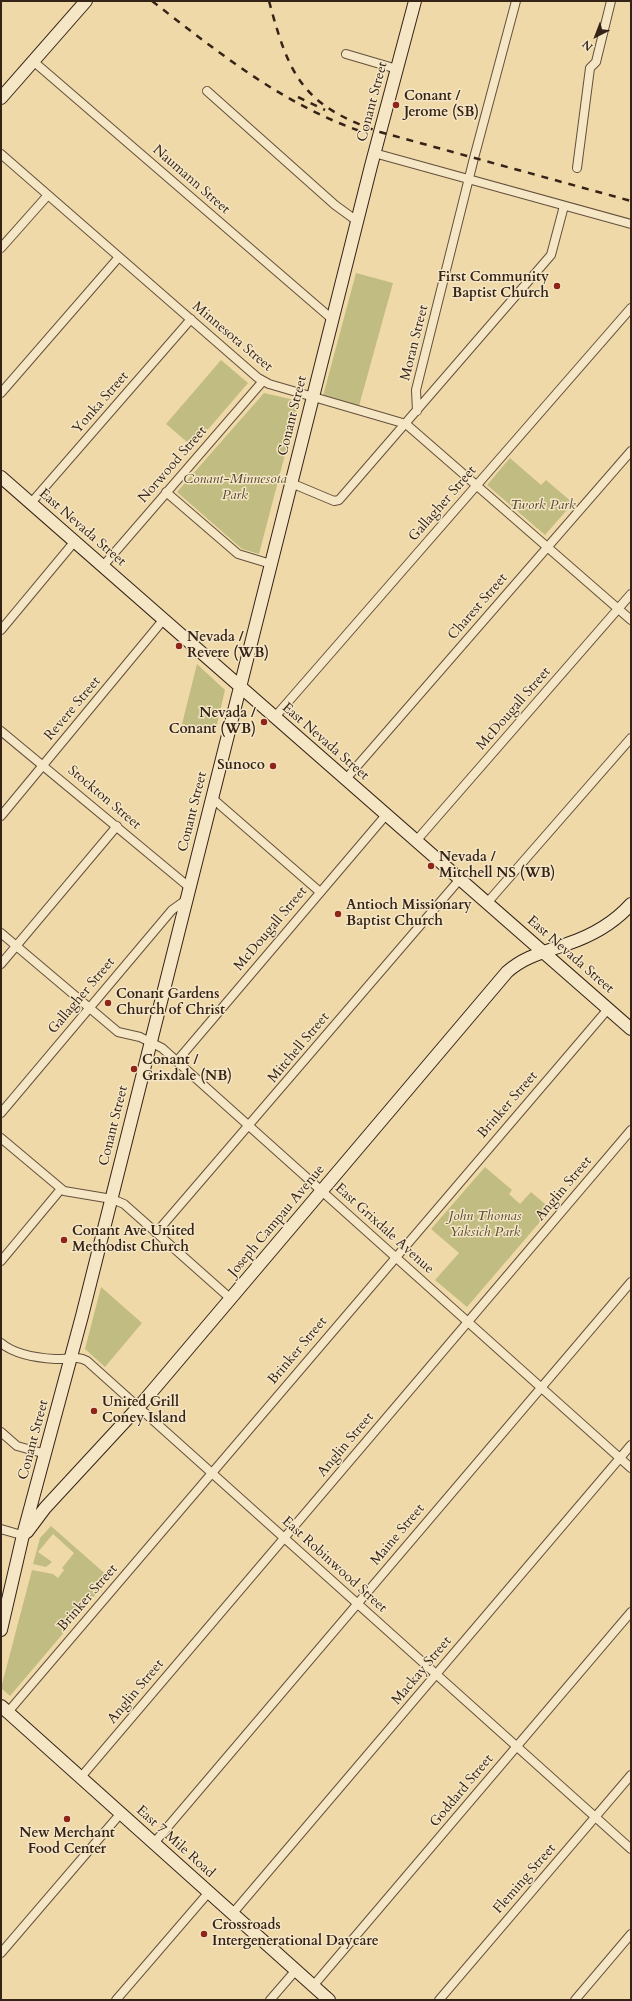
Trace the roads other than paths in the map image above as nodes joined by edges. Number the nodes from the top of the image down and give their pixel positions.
1 (86, 1) edge
2 (415, 1) edge
3 (516, 1) edge
4 (611, 1) edge
5 (346, 54) dead end
6 (34, 61) junction
7 (397, 69) junction
8 (207, 91) dead end
9 (1, 98) edge
10 (374, 153) junction
11 (1, 154) edge
12 (577, 168) dead end
13 (469, 179) junction
14 (48, 195) junction
15 (564, 206) junction
16 (357, 221) junction
17 (631, 224) edge
18 (1, 248) edge
19 (119, 257) junction
20 (631, 308) edge
21 (191, 319) junction
22 (332, 319) junction
23 (263, 381) junction
24 (1, 393) edge
25 (313, 397) junction
26 (417, 411) junction
27 (406, 424) junction
28 (631, 450) edge
29 (1, 477) edge
30 (291, 483) junction
31 (476, 486) junction
32 (166, 492) junction
33 (31, 503) junction
34 (74, 541) junction
35 (547, 548) junction
36 (271, 564) junction
37 (102, 566) junction
38 (631, 594) edge
39 (618, 609) junction
40 (164, 619) junction
41 (631, 620) edge
42 (1, 630) edge
43 (240, 687) junction
44 (274, 718) junction
45 (1, 731) edge
46 (631, 738) edge
47 (43, 765) junction
48 (345, 780) junction
49 (212, 798) junction
50 (386, 815) junction
51 (1, 816) edge
52 (117, 826) junction
53 (416, 842) junction
54 (460, 879) junction
55 (190, 887) junction
56 (320, 892) junction
57 (186, 900) junction
58 (486, 903) junction
59 (631, 904) edge
60 (1, 933) edge
61 (16, 946) junction
62 (542, 951) junction
63 (1, 964) edge
64 (89, 1008) junction
65 (608, 1008) junction
66 (631, 1028) edge
67 (151, 1041) junction
68 (177, 1061) junction
69 (1, 1113) edge
70 (250, 1126) junction
71 (631, 1130) edge
72 (1, 1138) edge
73 (61, 1189) junction
74 (322, 1191) junction
75 (112, 1199) junction
76 (157, 1234) junction
77 (396, 1257) junction
78 (1, 1261) edge
79 (631, 1282) edge
80 (230, 1299) junction
81 (468, 1322) junction
82 (1, 1343) edge
83 (71, 1358) junction
84 (541, 1387) junction
85 (138, 1407) junction
86 (1, 1432) edge
87 (631, 1445) edge
88 (46, 1454) junction
89 (620, 1458) junction
90 (631, 1468) edge
91 (212, 1473) junction
92 (1, 1530) edge
93 (24, 1537) junction
94 (284, 1538) junction
95 (357, 1604) junction
96 (631, 1612) edge
97 (1, 1630) edge
98 (436, 1674) junction
99 (3, 1712) edge
100 (517, 1747) junction
101 (631, 1775) edge
102 (81, 1777) junction
103 (121, 1813) junction
104 (595, 1817) junction
105 (154, 1843) junction
106 (631, 1850) edge
107 (208, 1892) junction
108 (233, 1913) junction
109 (631, 1934) edge
110 (1, 1953) edge
111 (296, 1970) junction
112 (313, 1986) junction
113 (116, 2000) edge
114 (270, 2000) edge
115 (329, 2000) edge
116 (439, 2000) edge
117 (575, 2000) edge

1 - 6 street
2 - 7 street, Conant Street
3 - 13 street, Moran Street
4 - 12 street
5 - 7 street
6 - 9 street
6 - 22 street, Naumann Street
7 - 10 street, Conant Street
8 - 16 street
10 - 13 street
10 - 16 street, Conant Street
11 - 14 street, Minnesota Street
13 - 15 street
13 - 26 street, Moran Street
14 - 18 street
14 - 19 street, Minnesota Street
15 - 17 street
15 - 26 street
16 - 22 street, Conant Street
19 - 21 street, Minnesota Street
19 - 24 street
20 - 31 street, Gallagher Street
21 - 23 street, Minnesota Street
21 - 33 street, Yonka Street
22 - 25 street, Conant Street
23 - 25 street, Minnesota Street
23 - 32 street, Norwood Street
25 - 27 street, Minnesota Street
25 - 30 street, Conant Street
26 - 27 street
27 - 30 street
27 - 31 street, Minnesota Street
28 - 35 street, Charest Street
29 - 33 street, East Nevada Street
30 - 36 street, Conant Street
31 - 35 street, Minnesota Street
31 - 44 street, Gallagher Street
32 - 36 street
32 - 37 street, Norwood Street
33 - 34 street, East Nevada Street
34 - 37 street, East Nevada Street
34 - 42 street
35 - 39 street, Minnesota Street
35 - 48 street, Charest Street
36 - 43 street, Conant Street
37 - 40 street, East Nevada Street
38 - 39 street, McDougall Street
39 - 41 street, Minnesota Street
39 - 53 street, McDougall Street
40 - 43 street, East Nevada Street
40 - 47 street, Revere Street
43 - 44 street, East Nevada Street
43 - 49 street, Conant Street
44 - 48 street, East Nevada Street
45 - 47 street, Stockton Street
46 - 58 street
47 - 51 street, Revere Street
47 - 52 street, Stockton Street
48 - 50 street, East Nevada Street
49 - 55 street, Conant Street
49 - 56 street
50 - 53 street, East Nevada Street
50 - 56 street, McDougall Street
52 - 55 street, Stockton Street
52 - 61 street
53 - 54 street, East Nevada Street
54 - 58 street, East Nevada Street
54 - 70 street, Mitchell Street
55 - 57 street, Conant Street
56 - 68 street, McDougall Street
57 - 64 street, Gallagher Street
57 - 67 street, Conant Street
58 - 62 street, East Nevada Street
59 - 62 street, Joseph Campau Avenue
60 - 61 street, East Grixdale Avenue
61 - 63 street
61 - 64 street, East Grixdale Avenue
62 - 65 street, East Nevada Street
62 - 74 street, Joseph Campau Avenue
64 - 67 street, East Grixdale Avenue
64 - 69 street, Gallagher Street
65 - 66 street, East Nevada Street
65 - 77 street, Brinker Street
67 - 68 street, East Grixdale Avenue
67 - 75 street, Conant Street
68 - 70 street, East Grixdale Avenue
70 - 74 street, East Grixdale Avenue
70 - 76 street, Mitchell Street
71 - 81 street, Anglin Street
72 - 73 street
73 - 75 street
73 - 78 street
74 - 77 street, East Grixdale Avenue
74 - 80 street, Joseph Campau Avenue
75 - 76 street
75 - 83 street, Conant Street
76 - 80 street
77 - 81 street, East Grixdale Avenue
77 - 91 street, Brinker Street
79 - 84 street, Maine Street
80 - 85 street, Joseph Campau Avenue
81 - 84 street, East Grixdale Avenue
81 - 94 street, Anglin Street
82 - 83 street, East Robinwood Street
83 - 85 street, East Robinwood Street
83 - 88 street, Conant Street
84 - 89 street, East Grixdale Avenue
84 - 95 street, Maine Street
85 - 91 street, East Robinwood Street
85 - 93 street, Joseph Campau Avenue
86 - 88 street
87 - 89 street, Mackay Street
88 - 93 street, Conant Street
89 - 90 street, East Grixdale Avenue
89 - 98 street, Mackay Street
91 - 94 street, East Robinwood Street
91 - 99 street, Brinker Street
92 - 93 street
93 - 97 street, Conant Street
94 - 95 street, East Robinwood Street
94 - 102 street, Anglin Street
95 - 98 street, East Robinwood Street
95 - 105 street, Maine Street
96 - 100 street, Goddard Street
98 - 100 street, East Robinwood Street
98 - 108 street, Mackay Street
99 - 102 street, East 7 Mile Road
100 - 104 street, East Robinwood Street
100 - 112 street, Goddard Street
101 - 104 street, Fleming Street
102 - 103 street, East 7 Mile Road
103 - 105 street, East 7 Mile Road
103 - 110 street
104 - 106 street, East Robinwood Street
104 - 116 street, Fleming Street
105 - 107 street, East 7 Mile Road
107 - 108 street, East 7 Mile Road
107 - 113 street
108 - 111 street, East 7 Mile Road
109 - 117 street
111 - 112 street, East 7 Mile Road
111 - 114 street
112 - 115 street, East 7 Mile Road

